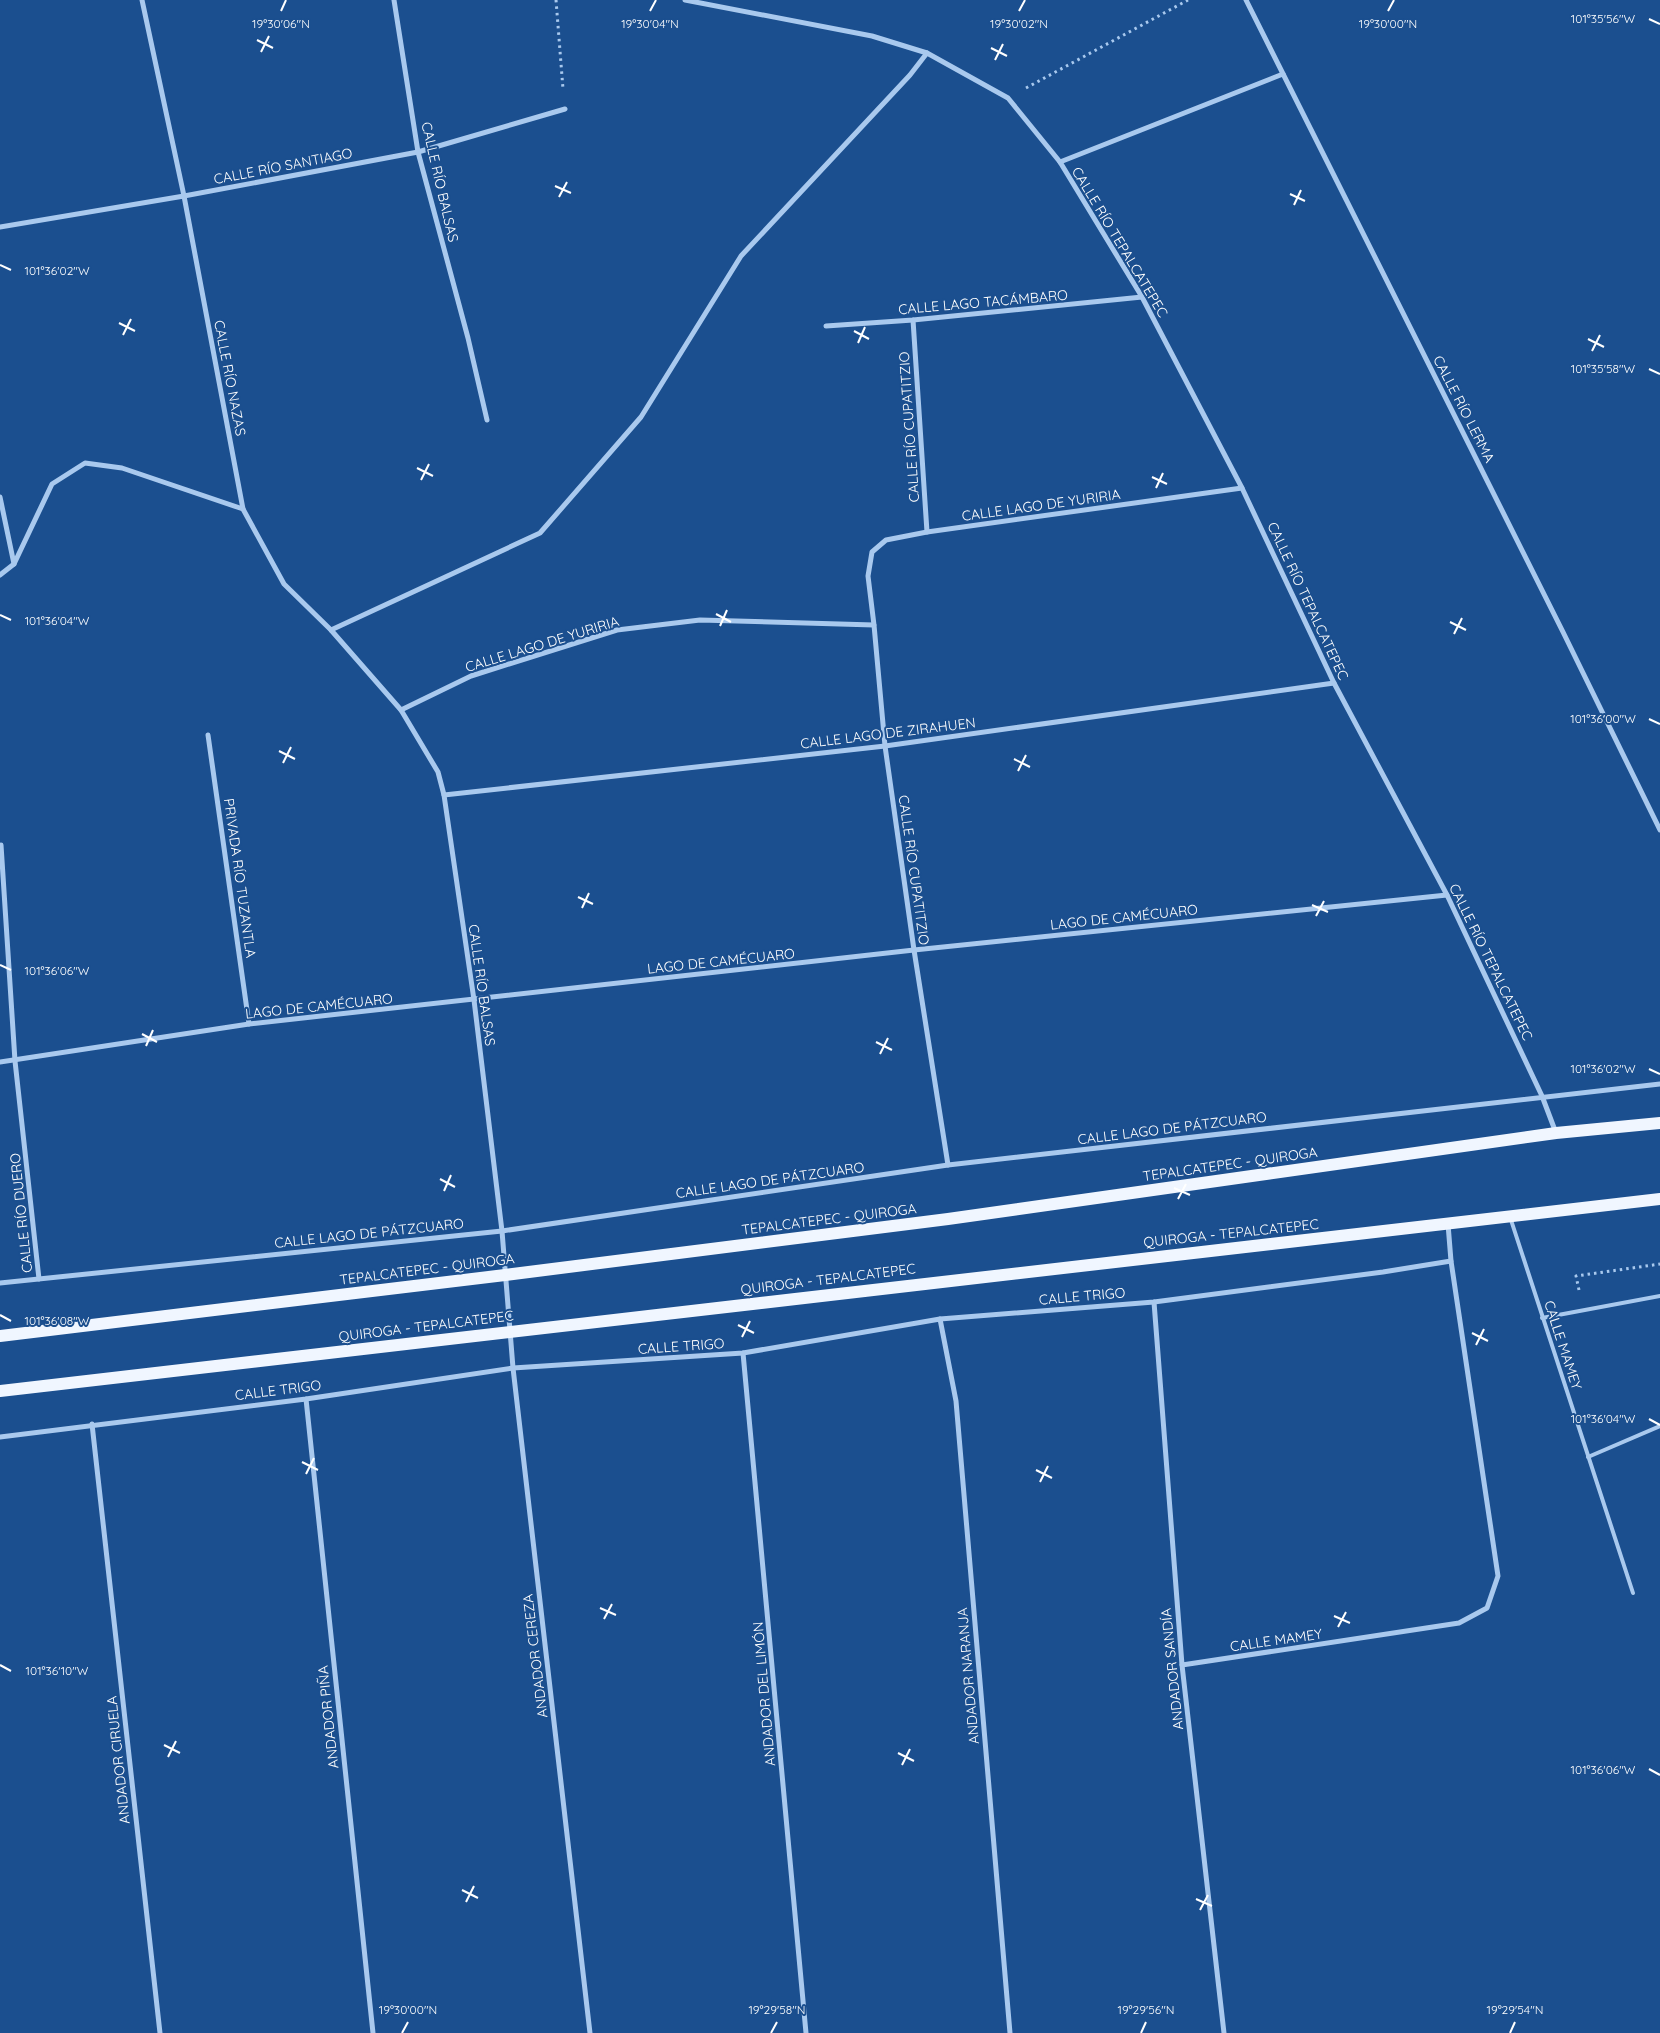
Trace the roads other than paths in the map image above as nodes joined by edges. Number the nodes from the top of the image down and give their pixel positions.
1 (142, 0) edge
2 (394, 0) edge
3 (685, 0) edge
4 (1246, 0) edge
5 (927, 53) junction
6 (1283, 74) junction
7 (565, 109) road end
8 (418, 152) junction
9 (1060, 162) junction
10 (184, 196) junction
11 (0, 227) edge
12 (1142, 298) junction
13 (913, 320) junction
14 (826, 326) dead end
15 (487, 420) dead end
16 (1242, 488) junction
17 (0, 497) edge
18 (244, 509) junction
19 (927, 532) junction
20 (14, 564) junction
21 (0, 575) edge
22 (868, 576) joint
23 (874, 625) junction
24 (331, 630) junction
25 (1334, 683) junction
26 (401, 710) junction
27 (208, 735) dead end
28 (885, 746) junction
29 (444, 795) junction
30 (1660, 830) edge
31 (1, 845) edge
32 (1447, 895) junction
33 (914, 950) junction
34 (474, 1000) junction
35 (249, 1024) junction
36 (15, 1061) junction
37 (0, 1062) edge
38 (1660, 1084) edge
39 (1542, 1096) junction
40 (1660, 1123) edge
41 (1556, 1133) junction
42 (948, 1165) junction
43 (1660, 1199) edge
44 (1510, 1217) junction
45 (1448, 1224) junction
46 (502, 1231) junction
47 (1451, 1261) junction
48 (505, 1275) junction
49 (39, 1279) junction
50 (0, 1283) edge
51 (1660, 1296) edge
52 (1154, 1302) junction
53 (1542, 1318) junction
54 (940, 1319) junction
55 (510, 1332) junction
56 (0, 1336) edge
57 (743, 1353) junction
58 (512, 1368) junction
59 (0, 1391) edge
60 (306, 1398) junction
61 (92, 1424) junction
62 (1660, 1426) edge
63 (0, 1437) edge
64 (1588, 1457) junction
65 (1633, 1593) dead end
66 (1182, 1665) junction
67 (160, 2033) edge
68 (373, 2033) edge
69 (590, 2033) edge
70 (806, 2033) edge
71 (1010, 2033) edge
72 (1224, 2033) edge

1 - 10 street, CALLE RÍO NAZAS
2 - 8 street, CALLE RÍO BALSAS
3 - 5 street
4 - 6 street, CALLE RÍO LERMA
5 - 9 street, CALLE RÍO TEPALCATEPEC
5 - 24 street
6 - 9 street
6 - 30 street, CALLE RÍO LERMA
7 - 8 street, CALLE RÍO SANTIAGO
8 - 10 street, CALLE RÍO SANTIAGO
8 - 15 street, CALLE RÍO BALSAS
9 - 12 street, CALLE RÍO TEPALCATEPEC
10 - 11 street, CALLE RÍO SANTIAGO
10 - 18 street, CALLE RÍO NAZAS
12 - 13 street, CALLE LAGO TACÁMBARO
12 - 16 street, CALLE RÍO TEPALCATEPEC
13 - 14 street, CALLE LAGO TACÁMBARO
13 - 19 street, CALLE RÍO CUPATITZIO
16 - 19 street, CALLE LAGO DE YURIRIA
16 - 25 street, CALLE RÍO TEPALCATEPEC
17 - 20 street
18 - 20 street
18 - 24 street, CALLE RÍO NAZAS
19 - 22 street, CALLE LAGO DE YURIRIA
20 - 21 street
22 - 23 street, CALLE RÍO CUPATITZIO
23 - 26 street, CALLE LAGO DE YURIRIA
23 - 28 street, CALLE RÍO CUPATITZIO
24 - 26 street, CALLE RÍO NAZAS
25 - 28 street, CALLE LAGO DE ZIRAHUEN
25 - 32 street, CALLE RÍO TEPALCATEPEC
26 - 29 street, CALLE RÍO BALSAS
27 - 35 street, PRIVADA RÍO TUZANTLA
28 - 29 street, CALLE LAGO DE ZIRAHUEN
28 - 33 street, CALLE RÍO CUPATITZIO
29 - 34 street, CALLE RÍO BALSAS
31 - 36 street, CALLE RÍO DUERO
32 - 33 street, LAGO DE CAMÉCUARO
32 - 39 street, CALLE RÍO TEPALCATEPEC
33 - 34 street, LAGO DE CAMÉCUARO
33 - 42 street, CALLE RÍO CUPATITZIO
34 - 35 street, LAGO DE CAMÉCUARO
34 - 46 street, CALLE RÍO BALSAS
35 - 36 street, LAGO DE CAMÉCUARO
36 - 37 street, LAGO DE CAMÉCUARO
36 - 49 street, CALLE RÍO DUERO
38 - 39 street, CALLE LAGO DE PÁTZCUARO
39 - 41 street, CALLE RÍO TEPALCATEPEC
39 - 42 street, CALLE LAGO DE PÁTZCUARO
40 - 41 main road, TEPALCATEPEC - QUIROGA
41 - 48 main road, TEPALCATEPEC - QUIROGA
42 - 46 street, CALLE LAGO DE PÁTZCUARO
43 - 44 main road, QUIROGA - TEPALCATEPEC
44 - 45 main road, QUIROGA - TEPALCATEPEC
44 - 53 lane, CALLE MAMEY
45 - 47 street
45 - 55 main road, QUIROGA - TEPALCATEPEC
46 - 48 street, CALLE RÍO BALSAS
46 - 49 street, CALLE LAGO DE PÁTZCUARO
47 - 52 street, CALLE TRIGO
47 - 66 street, CALLE MAMEY
48 - 55 street, ANDADOR CEREZA
48 - 56 main road, TEPALCATEPEC - QUIROGA
49 - 50 street, CALLE LAGO DE PÁTZCUARO
51 - 53 lane
52 - 54 street, CALLE TRIGO
52 - 66 street, ANDADOR SANDÍA
53 - 64 lane, CALLE MAMEY
54 - 57 street, CALLE TRIGO
54 - 71 street, ANDADOR NARANJA
55 - 58 street, ANDADOR CEREZA
55 - 59 main road, QUIROGA - TEPALCATEPEC
57 - 58 street, CALLE TRIGO
57 - 70 street, ANDADOR DEL LIMÓN
58 - 60 street, CALLE TRIGO
58 - 69 street, ANDADOR CEREZA
60 - 61 street, CALLE TRIGO
60 - 68 street, ANDADOR PIÑA
61 - 63 street, CALLE TRIGO
61 - 67 street, ANDADOR CIRUELA
62 - 64 lane
64 - 65 lane, CALLE MAMEY
66 - 72 street, ANDADOR SANDÍA

